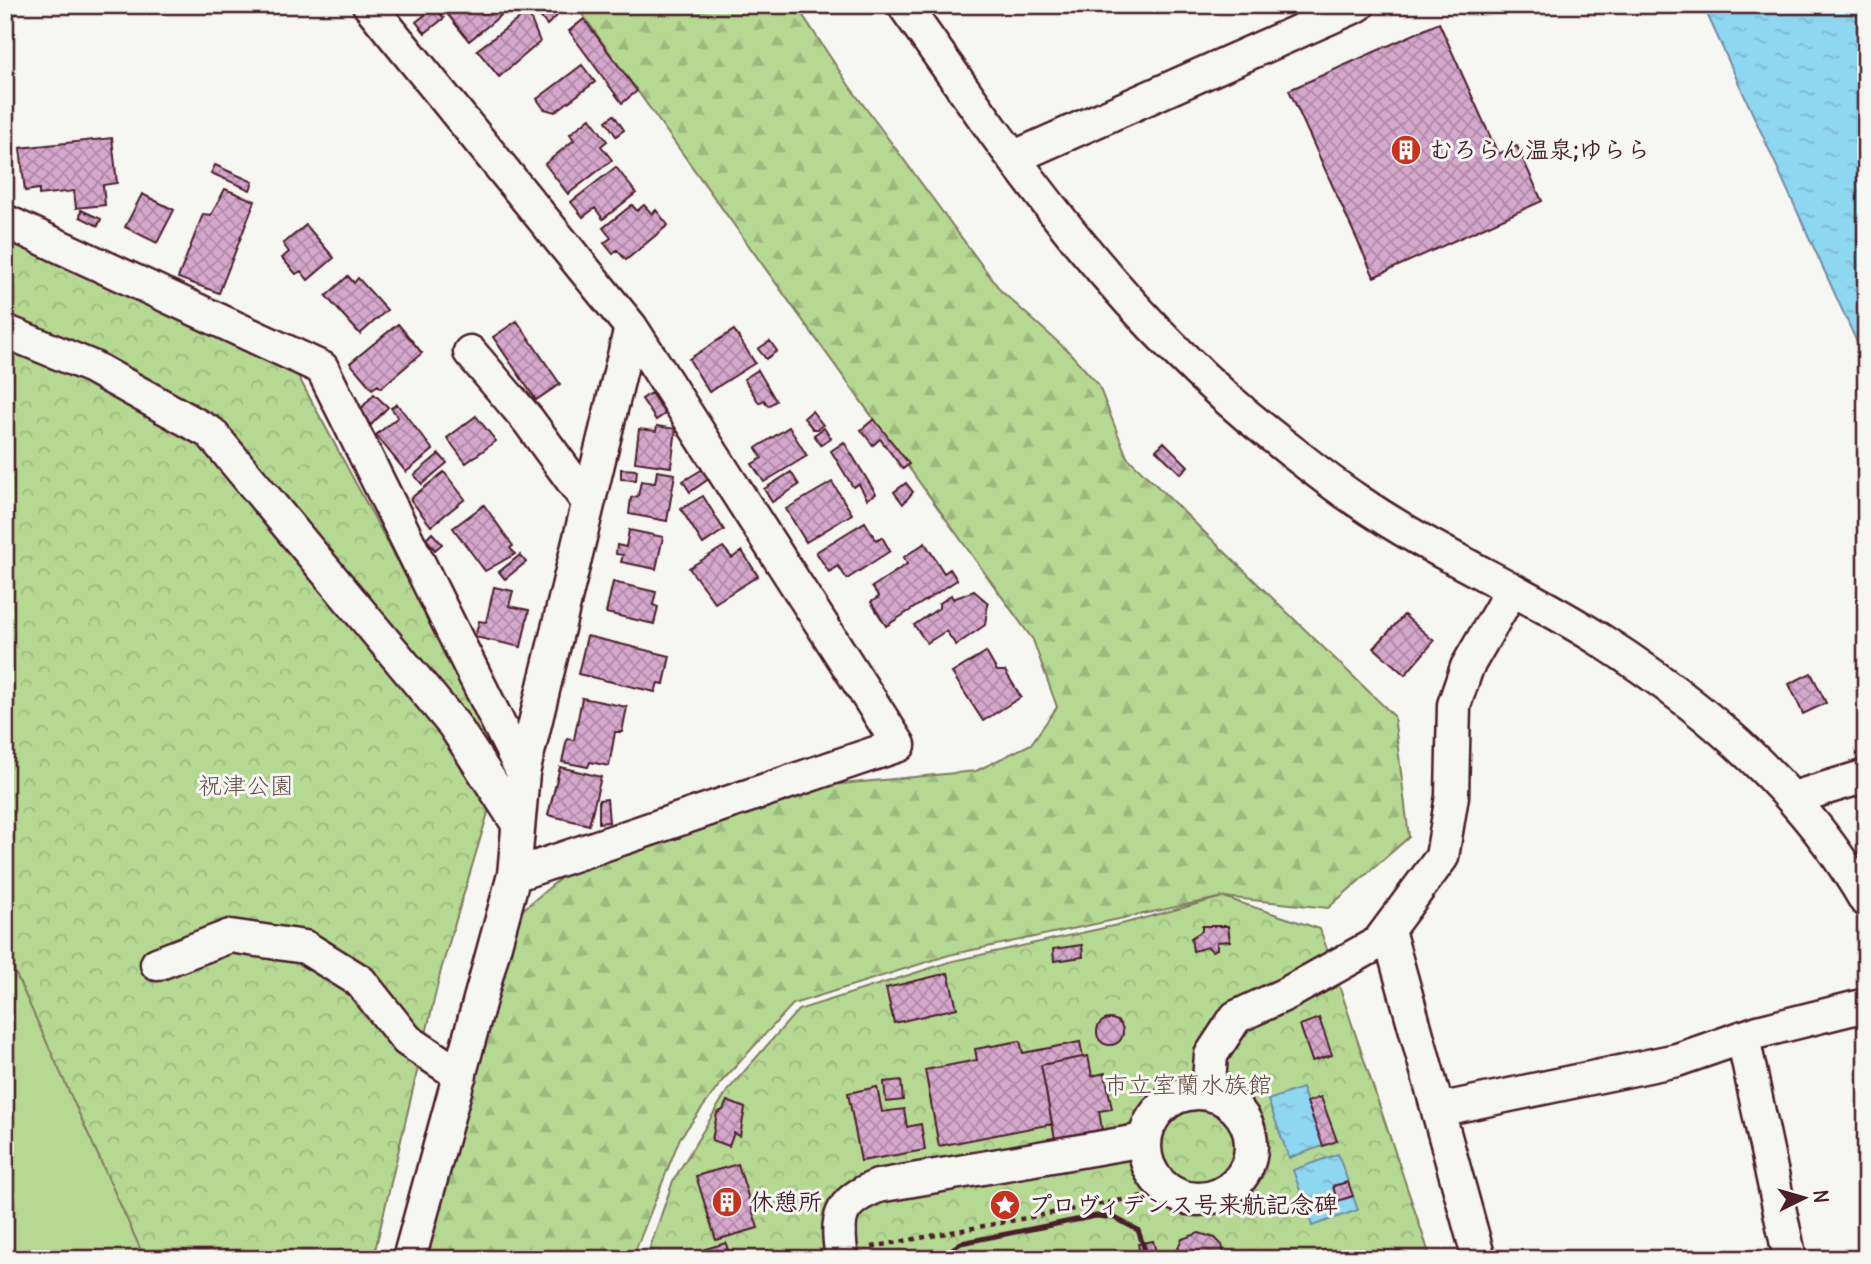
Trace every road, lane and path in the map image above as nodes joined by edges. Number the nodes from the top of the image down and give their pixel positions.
1 (18, 5) edge
2 (369, 5) edge
3 (904, 5) edge
4 (1358, 5) edge
5 (5, 35) edge
6 (1014, 157) junction
7 (5, 221) edge
8 (631, 327) junction
9 (5, 331) edge
10 (470, 352) dead end
11 (588, 502) junction
12 (1511, 591) junction
13 (523, 773) junction
14 (1866, 776) edge
15 (1793, 798) junction
16 (519, 824) junction
17 (514, 875) junction
18 (1866, 901) edge
19 (1383, 936) junction
20 (158, 964) dead end
21 (1866, 1004) edge
22 (1743, 1037) junction
23 (460, 1074) junction
24 (1208, 1094) junction
25 (1438, 1110) junction
26 (1144, 1140) junction
27 (1170, 1191) junction
28 (842, 1255) edge
29 (409, 1259) edge
30 (1479, 1259) edge
31 (1790, 1259) edge

1 - 5 path
2 - 8 street
3 - 6 street
4 - 6 street
6 - 12 street
7 - 13 street
8 - 11 street
8 - 17 street
9 - 16 street
10 - 11 street
11 - 13 street
12 - 15 street
12 - 19 street
13 - 16 street
14 - 15 street
15 - 18 street
16 - 17 street
17 - 23 street
19 - 24 street
19 - 25 street
20 - 23 street
21 - 22 street
22 - 25 street
22 - 31 street
23 - 29 street
24 - 26 street
24 - 27 street
25 - 30 street
26 - 27 street
26 - 28 street
27 - 28 path

